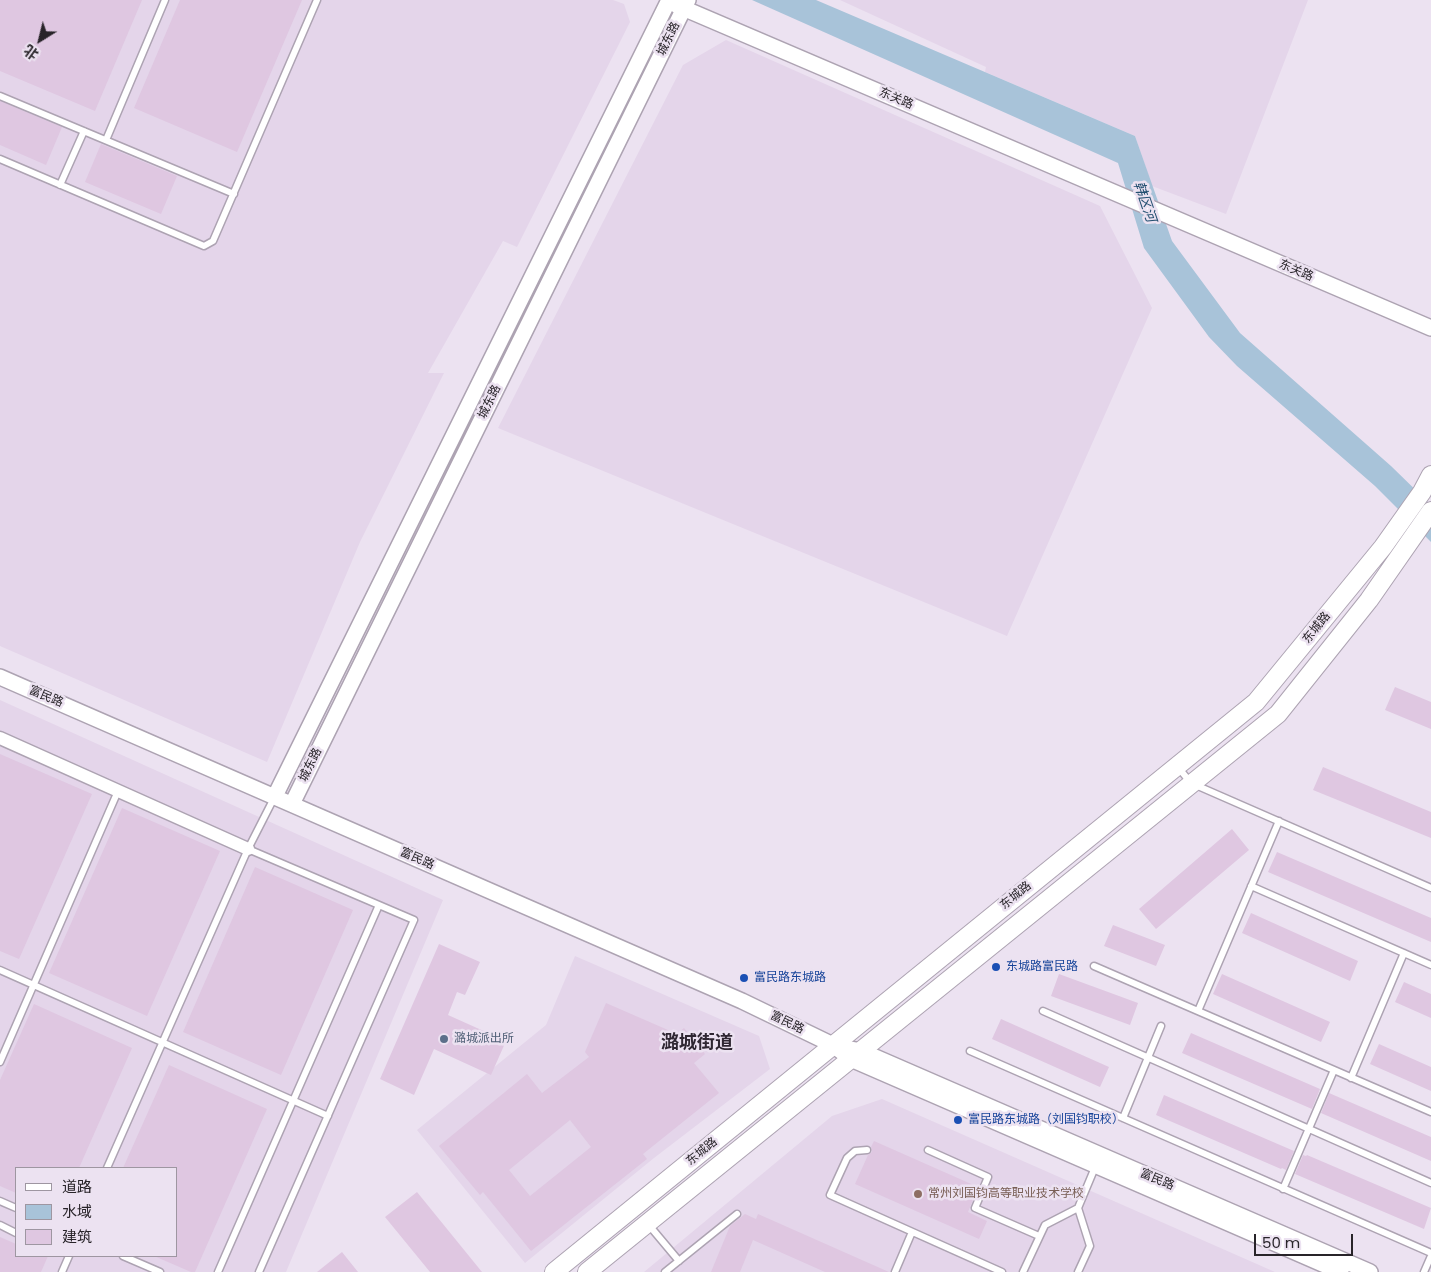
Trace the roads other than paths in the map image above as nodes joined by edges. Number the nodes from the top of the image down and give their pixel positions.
1 (165, 0) edge
2 (317, 0) edge
3 (667, 1) edge
4 (686, 4) edge
5 (0, 96) edge
6 (84, 131) junction
7 (106, 140) junction
8 (0, 159) edge
9 (60, 185) junction
10 (234, 194) junction
11 (1431, 328) edge
12 (1431, 475) edge
13 (1431, 511) edge
14 (0, 677) edge
15 (0, 738) edge
16 (1177, 766) junction
17 (1191, 783) junction
18 (118, 791) junction
19 (274, 796) junction
20 (292, 804) junction
21 (1279, 821) junction
22 (248, 849) junction
23 (1251, 886) junction
24 (1431, 888) edge
25 (379, 905) junction
26 (1404, 953) junction
27 (1431, 965) edge
28 (1094, 966) dead end
29 (0, 970) edge
30 (34, 985) junction
31 (1198, 1011) junction
32 (1043, 1012) dead end
33 (1161, 1026) dead end
34 (163, 1042) junction
35 (833, 1045) junction
36 (970, 1051) dead end
37 (856, 1055) junction
38 (1148, 1058) junction
39 (0, 1062) edge
40 (1334, 1070) junction
41 (1351, 1078) junction
42 (293, 1100) junction
43 (1431, 1112) edge
44 (328, 1116) junction
45 (1122, 1118) junction
46 (1309, 1129) junction
47 (867, 1150) dead end
48 (928, 1150) dead end
49 (1098, 1160) junction
50 (107, 1167) edge
51 (1431, 1183) edge
52 (1283, 1188) junction
53 (0, 1201) edge
54 (15, 1208) edge
55 (1078, 1208) junction
56 (737, 1214) dead end
57 (648, 1223) junction
58 (0, 1225) edge
59 (15, 1232) edge
60 (912, 1232) junction
61 (1039, 1236) junction
62 (1431, 1254) edge
63 (69, 1257) edge
64 (125, 1257) edge
65 (679, 1261) junction
66 (62, 1272) edge
67 (160, 1272) edge
68 (218, 1272) edge
69 (259, 1272) edge
70 (554, 1272) edge
71 (587, 1272) edge
72 (665, 1272) edge
73 (895, 1272) edge
74 (1002, 1272) edge
75 (1023, 1272) edge
76 (1078, 1272) edge
77 (1341, 1272) edge
78 (1370, 1272) edge
79 (1424, 1272) edge

1 - 7 lane
2 - 10 lane
3 - 4 street, 东关路
3 - 19 street, 城东路
4 - 11 street, 东关路
4 - 20 street, 城东路
5 - 6 lane
6 - 7 lane
6 - 9 lane
7 - 10 lane
8 - 9 lane
9 - 10 lane
12 - 16 main road, 东城路
13 - 17 main road, 东城路
14 - 19 street, 富民路
15 - 18 street
16 - 17 lane
16 - 35 main road, 东城路
17 - 21 lane
17 - 37 main road, 东城路
18 - 22 street
18 - 30 lane
19 - 20 street, 富民路
19 - 22 lane
20 - 35 street, 富民路
21 - 23 lane
21 - 24 lane
22 - 25 lane
22 - 34 lane
23 - 26 lane
23 - 31 lane
25 - 42 lane
25 - 44 lane
26 - 27 lane
26 - 41 lane
28 - 31 lane
29 - 30 lane
30 - 34 lane
30 - 39 lane
31 - 40 lane
32 - 38 lane
33 - 38 lane
34 - 42 lane
34 - 50 lane
35 - 37 street, 富民路
35 - 70 main road, 东城路
36 - 45 lane
37 - 49 street, 富民路
37 - 57 main road, 东城路
38 - 45 lane
38 - 46 lane
40 - 41 lane
40 - 46 lane
41 - 43 lane
42 - 44 lane
42 - 68 lane
44 - 69 lane
45 - 52 lane
46 - 51 lane
46 - 52 lane
47 - 60 lane
48 - 61 lane
49 - 55 lane
49 - 77 street, 富民路
49 - 78 street, 富民路
52 - 62 lane
53 - 54 lane
55 - 61 lane
55 - 76 lane
56 - 65 lane
57 - 65 lane
57 - 71 main road, 东城路
58 - 59 lane
60 - 73 lane
60 - 74 lane
61 - 75 lane
62 - 79 lane
63 - 66 lane
64 - 67 lane
65 - 72 lane

